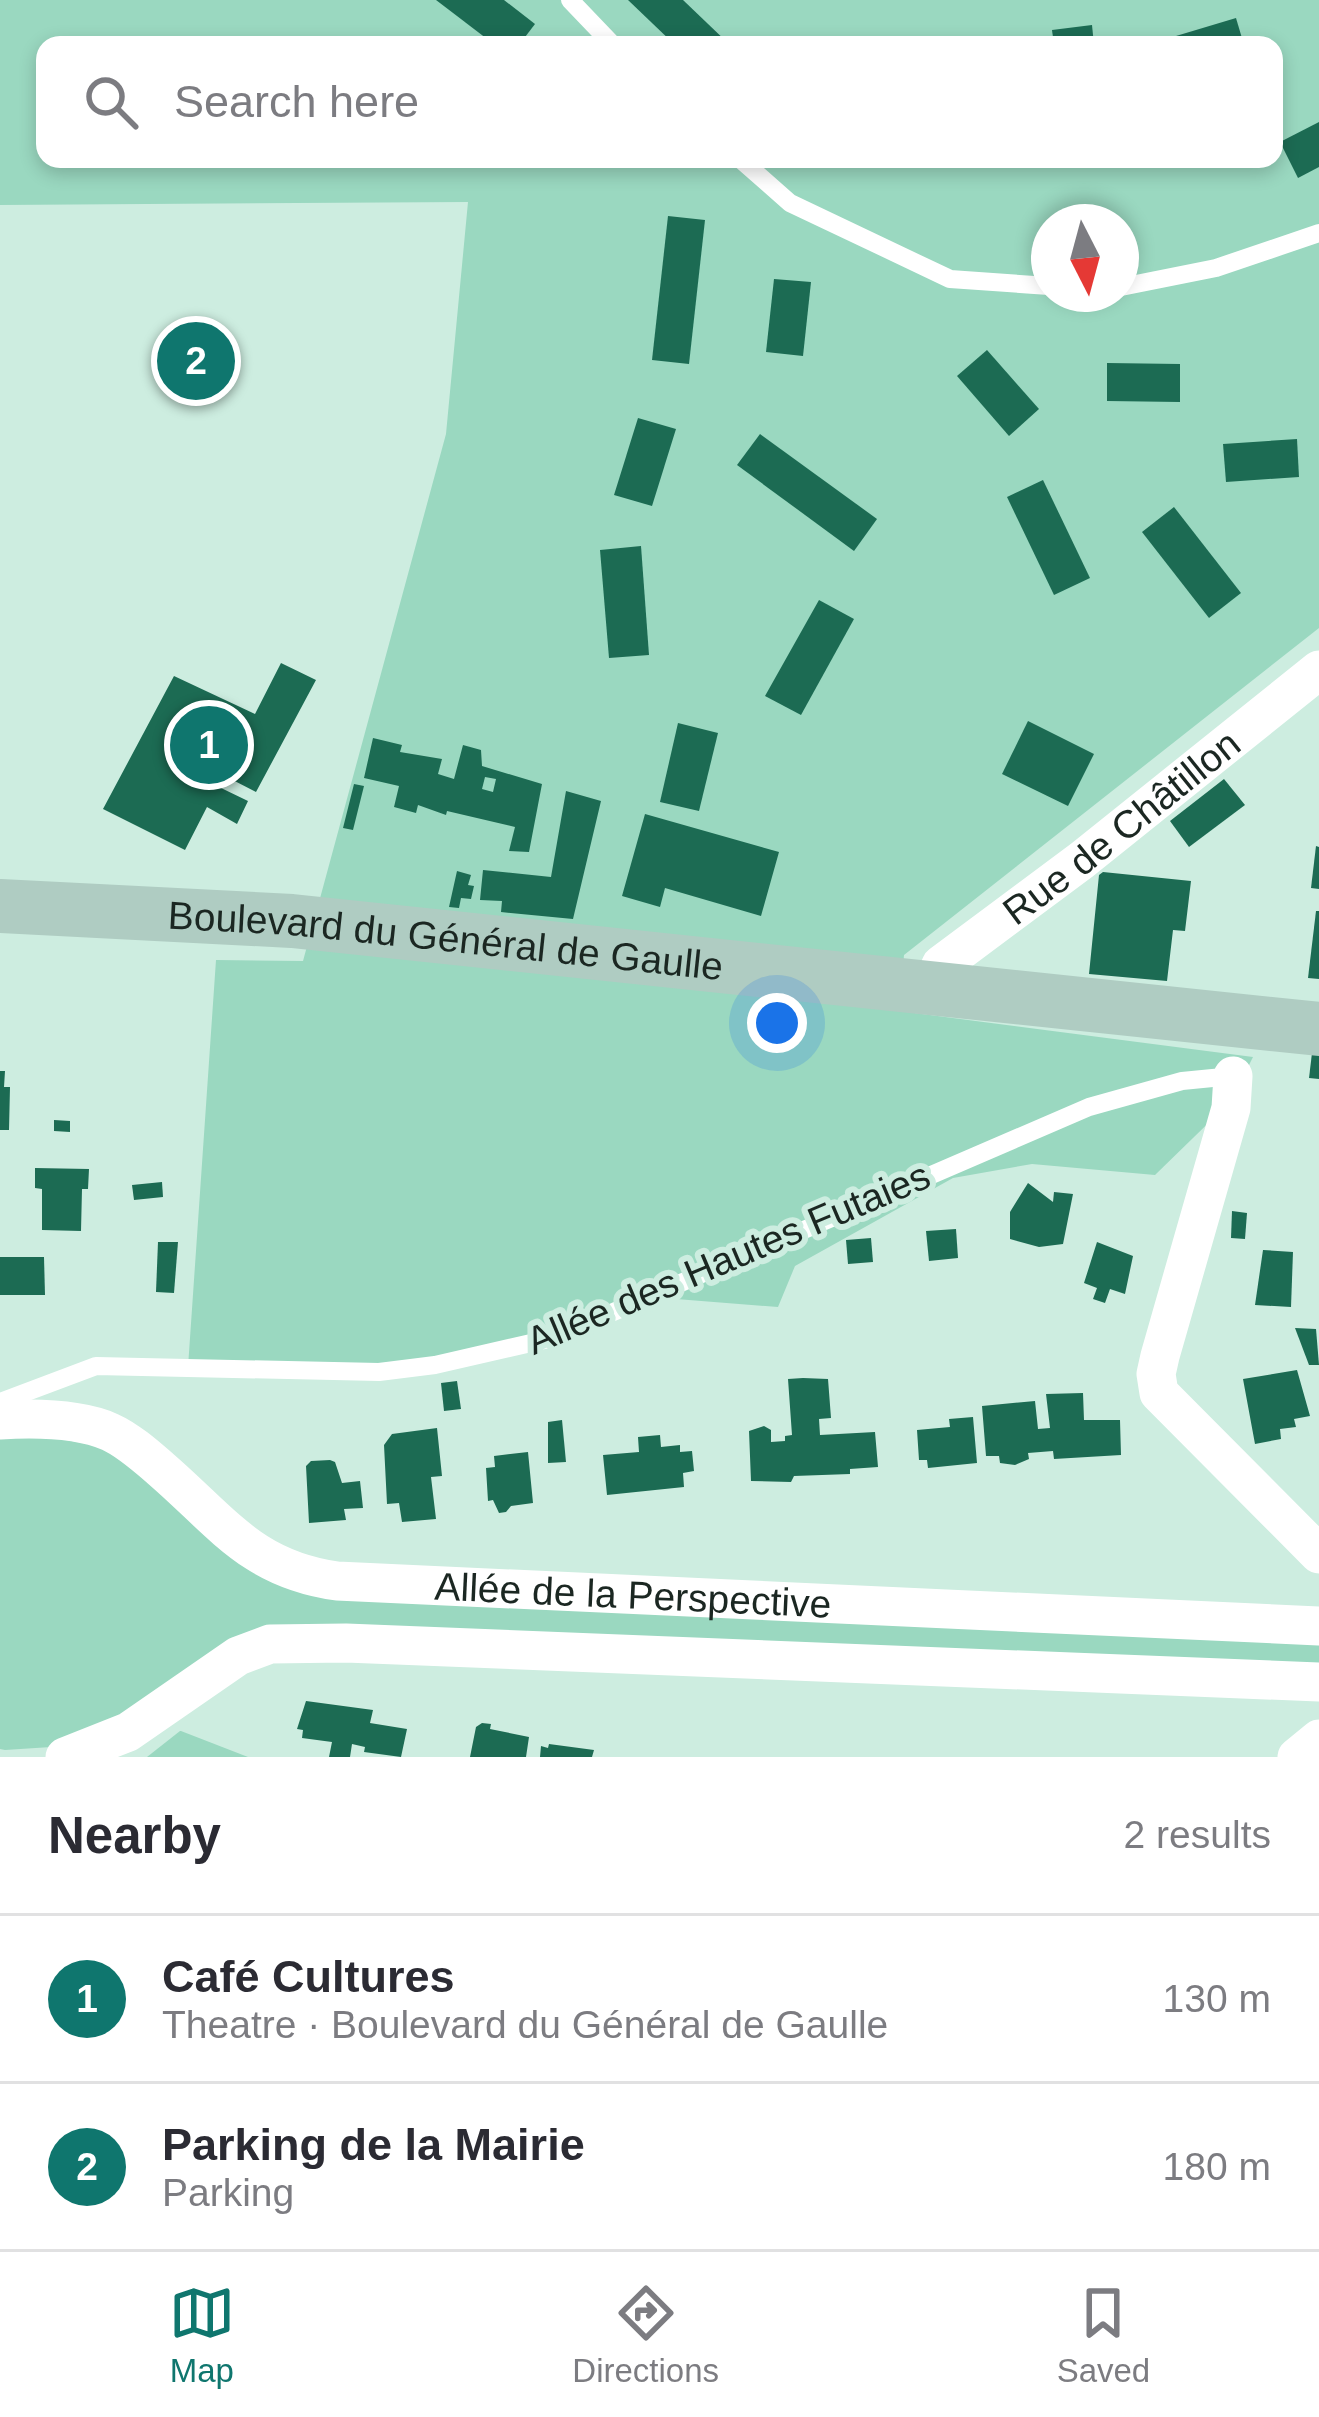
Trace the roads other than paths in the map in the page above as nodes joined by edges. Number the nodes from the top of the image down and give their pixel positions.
1 (570, 0) edge
2 (604, 36) edge
3 (750, 168) edge
4 (1319, 233) edge
5 (1139, 283) edge
6 (1031, 285) edge
7 (1319, 670) edge
8 (0, 906) edge
9 (931, 988) junction
10 (1319, 1028) edge
11 (1233, 1076) joint
12 (0, 1402) edge
13 (0, 1420) edge
14 (1319, 1555) edge
15 (1319, 1625) edge
16 (1319, 1682) edge
17 (1319, 1738) edge
18 (64, 1757) edge
19 (1297, 1757) edge

1 - 2 lane
3 - 6 lane
4 - 5 lane
7 - 9 street, Rue de Châtillon
8 - 9 main road, Boulevard du Général de Gaulle
9 - 10 main road, Boulevard du Général de Gaulle
11 - 12 lane, Allée des Hautes Futaies
11 - 14 street
13 - 15 street, Allée de la Perspective
16 - 18 street, Allée de la Perspective
17 - 19 street

